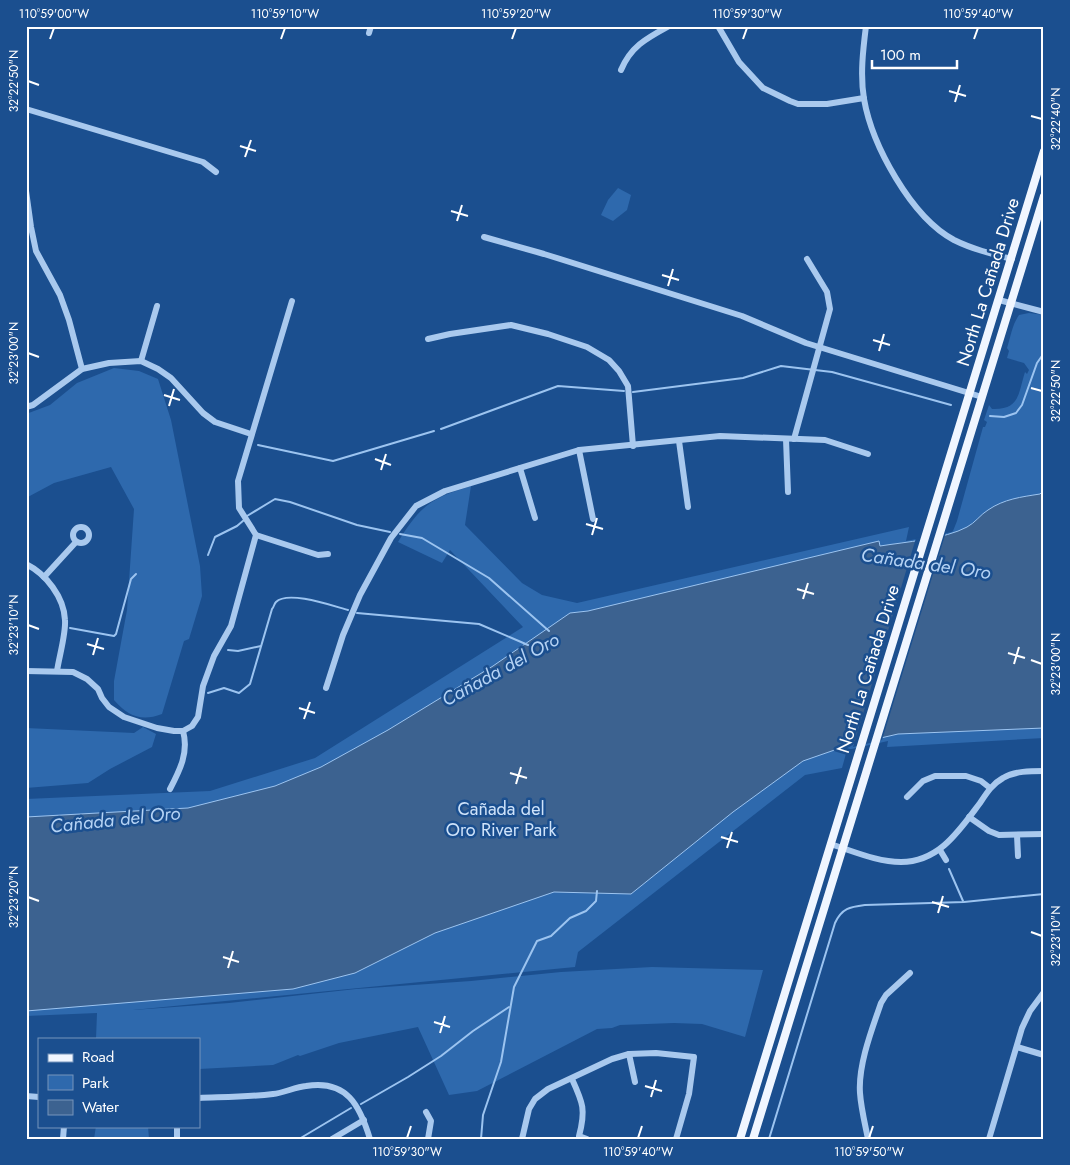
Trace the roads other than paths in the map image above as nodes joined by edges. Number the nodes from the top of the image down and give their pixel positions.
1 (669, 26) edge
2 (718, 26) edge
3 (866, 26) edge
4 (621, 70) dead end
5 (864, 98) junction
6 (26, 110) edge
7 (1044, 151) edge
8 (216, 172) dead end
9 (26, 191) edge
10 (1044, 196) edge
11 (28, 227) edge
12 (484, 237) dead end
13 (807, 259) dead end
14 (1012, 259) junction
15 (999, 300) junction
16 (292, 301) dead end
17 (1010, 304) junction
18 (157, 306) dead end
19 (1044, 312) edge
20 (428, 339) dead end
21 (820, 348) junction
22 (141, 361) junction
23 (82, 369) junction
24 (970, 394) junction
25 (982, 397) junction
26 (26, 406) edge
27 (251, 434) junction
28 (794, 438) junction
29 (786, 439) junction
30 (679, 441) junction
31 (633, 446) junction
32 (579, 450) junction
33 (868, 454) dead end
34 (520, 468) junction
35 (788, 492) dead end
36 (688, 507) dead end
37 (535, 518) dead end
38 (593, 519) dead end
39 (256, 535) junction
40 (76, 542) dead end
41 (328, 554) dead end
42 (26, 564) edge
43 (44, 577) junction
44 (26, 671) edge
45 (57, 671) junction
46 (326, 688) dead end
47 (184, 730) junction
48 (1044, 771) edge
49 (990, 788) junction
50 (170, 789) dead end
51 (908, 797) dead end
52 (969, 817) junction
53 (1044, 834) edge
54 (1017, 835) junction
55 (830, 844) junction
56 (842, 848) junction
57 (940, 850) junction
58 (1018, 856) dead end
59 (946, 860) dead end
60 (910, 973) dead end
61 (1044, 992) edge
62 (1017, 1047) junction
63 (629, 1054) junction
64 (1044, 1055) edge
65 (572, 1079) junction
66 (635, 1082) dead end
67 (228, 1097) junction
68 (200, 1098) edge
69 (229, 1105) dead end
70 (426, 1112) dead end
71 (364, 1120) junction
72 (332, 1139) edge
73 (370, 1139) edge
74 (428, 1139) edge
75 (522, 1139) edge
76 (587, 1139) edge
77 (676, 1139) edge
78 (740, 1139) edge
79 (753, 1139) edge
80 (868, 1139) edge
81 (989, 1139) edge

1 - 4 street
2 - 5 street
3 - 5 street
5 - 14 street
6 - 8 street
7 - 14 main road, North La Cañada Drive
9 - 11 street
10 - 17 main road, North La Cañada Drive
11 - 23 street
12 - 21 street
13 - 21 street
14 - 15 main road, North La Cañada Drive
15 - 17 street
15 - 24 main road, North La Cañada Drive
16 - 27 street
17 - 19 street
17 - 25 main road, North La Cañada Drive
18 - 22 street
20 - 31 street
21 - 24 street
21 - 28 street
22 - 23 street
22 - 27 street
23 - 26 street
24 - 25 street
24 - 55 main road, North La Cañada Drive
25 - 56 main road, North La Cañada Drive
27 - 39 street
28 - 29 street
28 - 33 street
29 - 30 street
29 - 35 street
30 - 31 street
30 - 36 street
31 - 32 street
32 - 34 street
32 - 38 street
34 - 37 street
34 - 46 street
39 - 41 street
39 - 47 street
40 - 43 street
42 - 43 street
43 - 45 street
44 - 45 street
45 - 47 street
47 - 50 street
48 - 49 street
49 - 51 street
49 - 52 street
52 - 54 street
52 - 57 street
53 - 54 street
54 - 58 street
55 - 56 street
55 - 78 main road, North La Cañada Drive
56 - 57 street
56 - 79 main road, North La Cañada Drive
57 - 59 street
60 - 80 street
61 - 62 street
62 - 64 street
62 - 81 street
63 - 65 street
63 - 66 street
63 - 77 street
65 - 75 street
65 - 76 street
67 - 68 street
67 - 69 street
67 - 71 street
70 - 74 street
71 - 72 street
71 - 73 street

